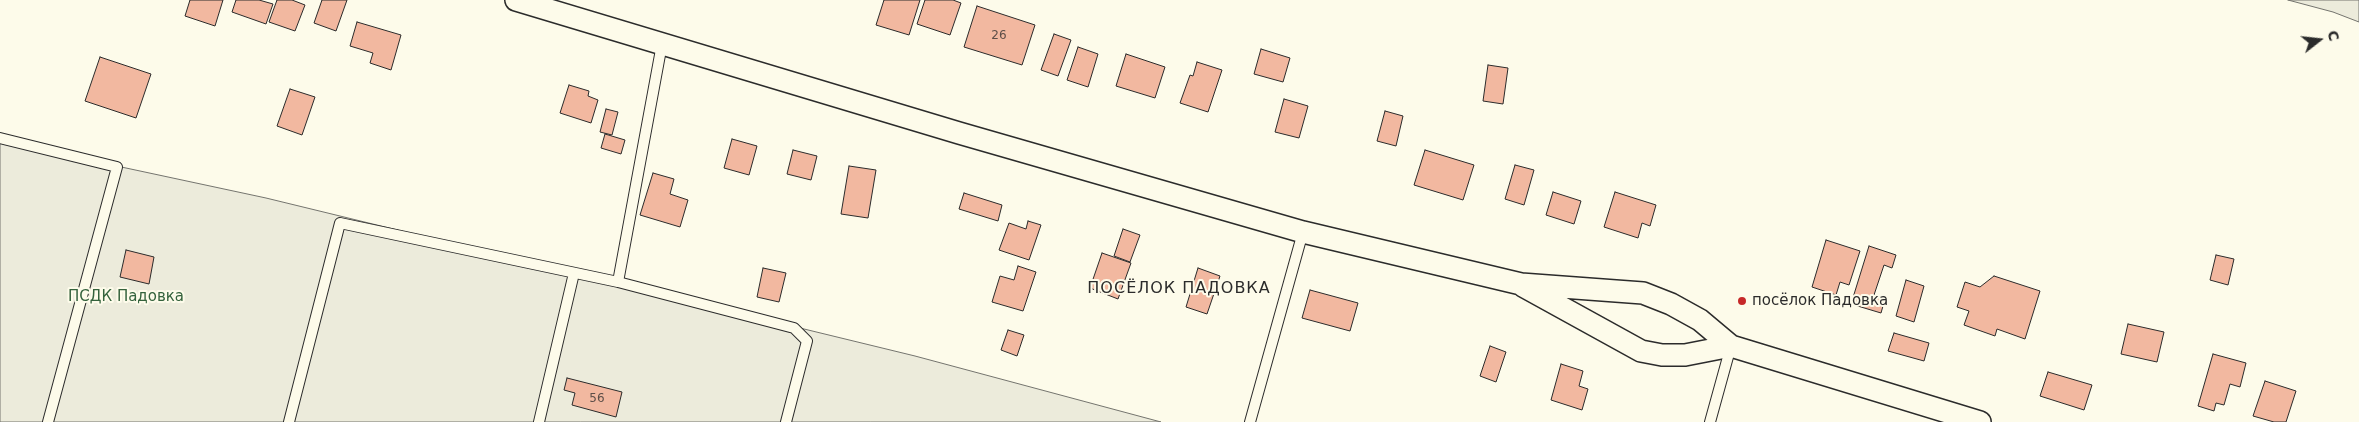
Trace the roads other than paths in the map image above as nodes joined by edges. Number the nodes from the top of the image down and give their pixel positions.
1 (516, 0) edge
2 (662, 44) junction
3 (0, 138) edge
4 (1303, 232) junction
5 (574, 273) junction
6 (618, 282) junction
7 (1521, 284) junction
8 (1731, 346) junction
9 (48, 422) edge
10 (289, 422) edge
11 (538, 422) edge
12 (786, 422) edge
13 (1250, 422) edge
14 (1710, 422) edge
15 (1980, 422) edge

1 - 2 street
2 - 4 street
2 - 6 lane
3 - 9 lane
4 - 7 street
4 - 13 lane
5 - 6 lane
5 - 10 lane
5 - 11 lane
6 - 12 lane
7 - 8 street
7 - 8 street
8 - 14 lane
8 - 15 street

